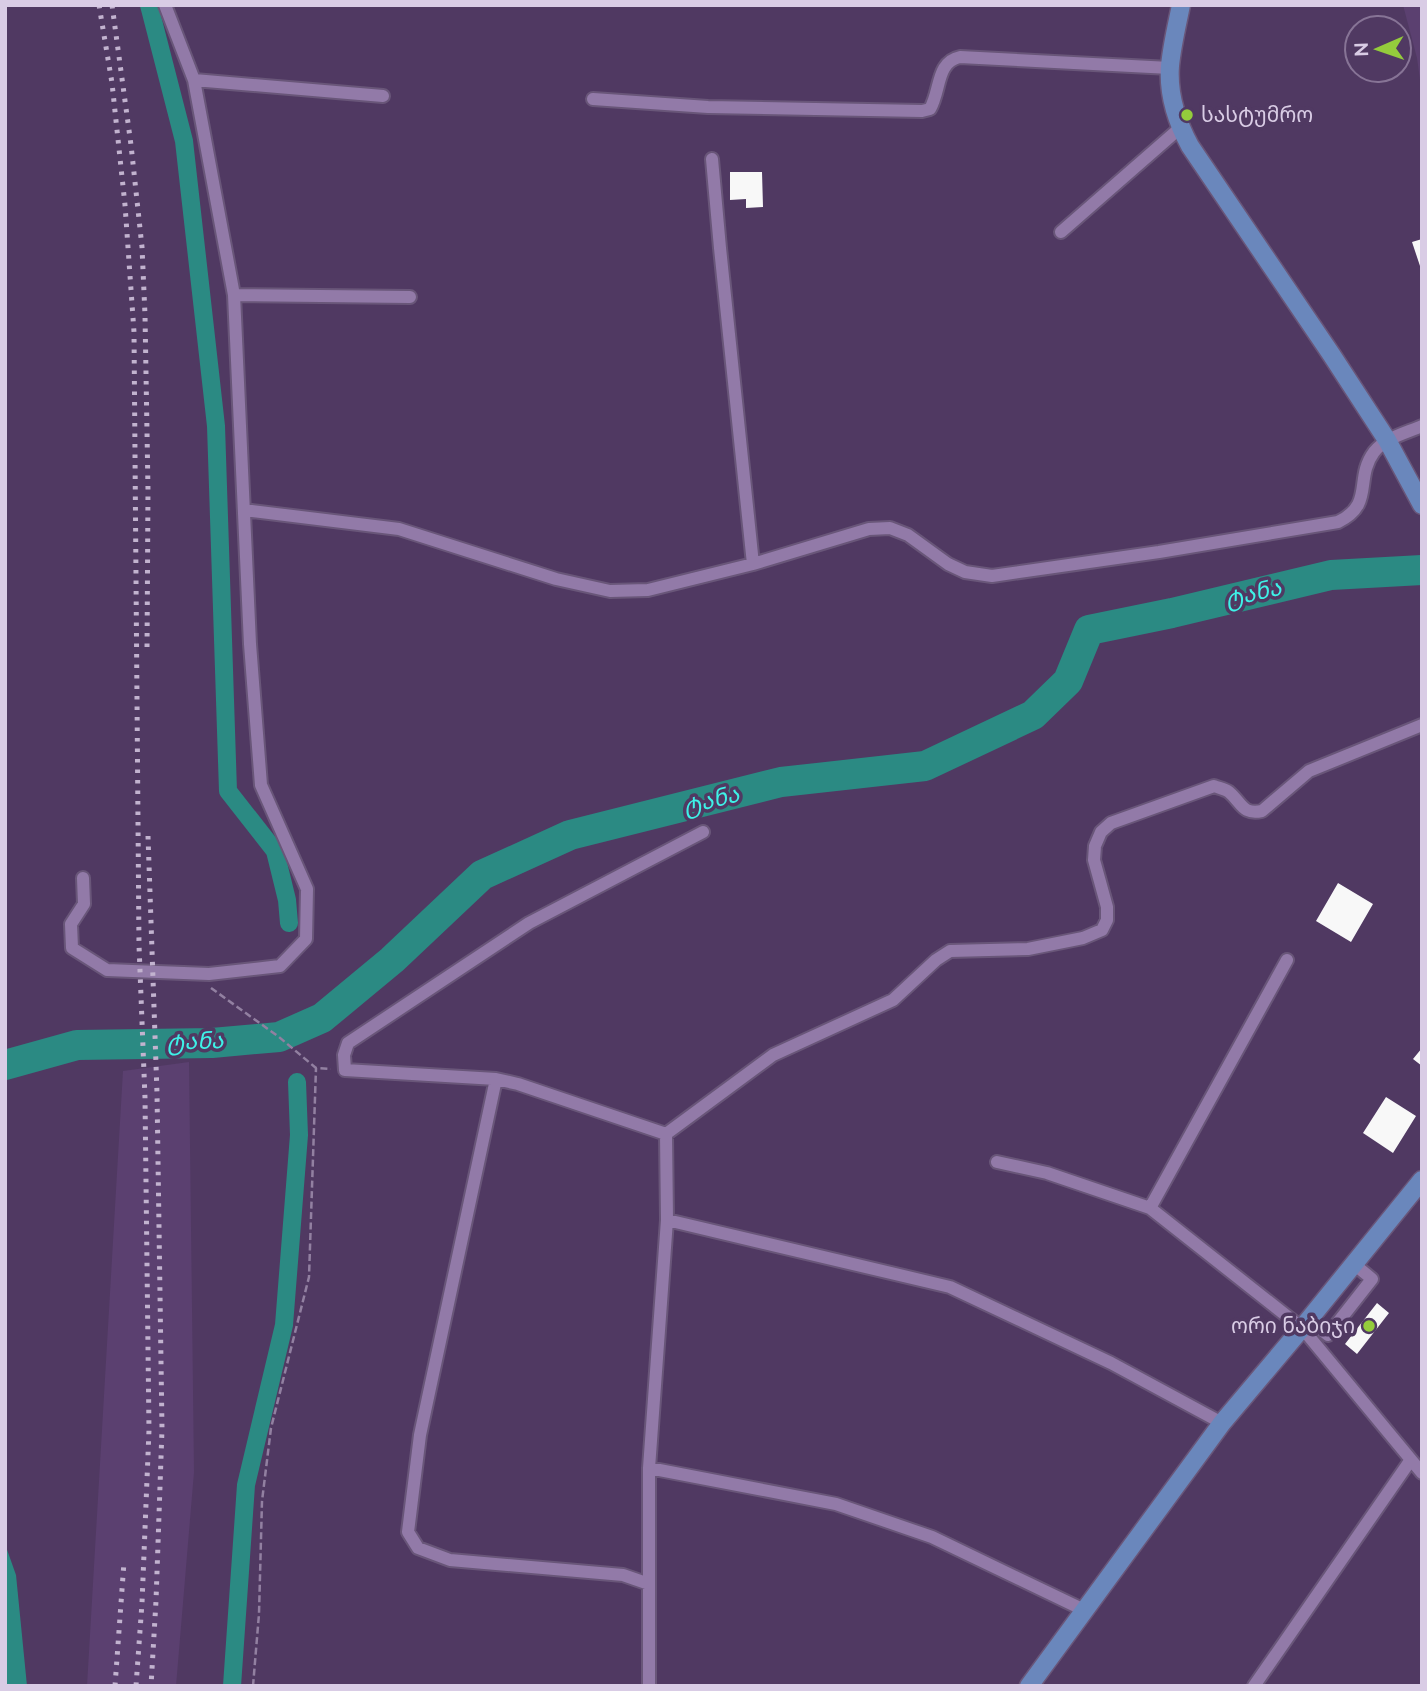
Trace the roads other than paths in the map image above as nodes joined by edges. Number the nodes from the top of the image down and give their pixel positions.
1 (165, 5) edge
2 (1181, 5) edge
3 (1170, 68) junction
4 (194, 80) junction
5 (383, 96) dead end
6 (593, 99) dead end
7 (1180, 128) junction
8 (712, 159) dead end
9 (1061, 232) dead end
10 (234, 295) junction
11 (410, 297) dead end
12 (1422, 426) edge
13 (1387, 440) junction
14 (1422, 505) edge
15 (244, 510) junction
16 (754, 564) junction
17 (1422, 725) edge
18 (703, 832) dead end
19 (83, 878) dead end
20 (1287, 960) dead end
21 (496, 1079) junction
22 (666, 1134) junction
23 (997, 1162) dead end
24 (1422, 1180) edge
25 (1150, 1208) junction
26 (667, 1220) junction
27 (1305, 1324) junction
28 (1222, 1423) junction
29 (1410, 1461) junction
30 (649, 1468) junction
31 (1422, 1473) edge
32 (649, 1584) junction
33 (1084, 1610) junction
34 (649, 1686) edge
35 (1029, 1686) edge
36 (1254, 1686) edge

1 - 4 street
2 - 3 main road
3 - 6 street
3 - 7 main road
4 - 5 street
4 - 10 street
7 - 9 street
7 - 13 main road
8 - 16 street
10 - 11 street
10 - 15 street
12 - 13 street
13 - 14 main road
13 - 16 street
15 - 16 street
15 - 19 street
17 - 22 street
18 - 21 street
20 - 25 street
21 - 22 street
21 - 32 street
22 - 26 street
23 - 25 street
24 - 27 main road
25 - 27 street
26 - 28 street
26 - 30 street
27 - 28 main road
27 - 29 street
28 - 33 main road
29 - 31 street
29 - 36 street
30 - 32 street
30 - 33 street
32 - 34 street
33 - 35 main road

